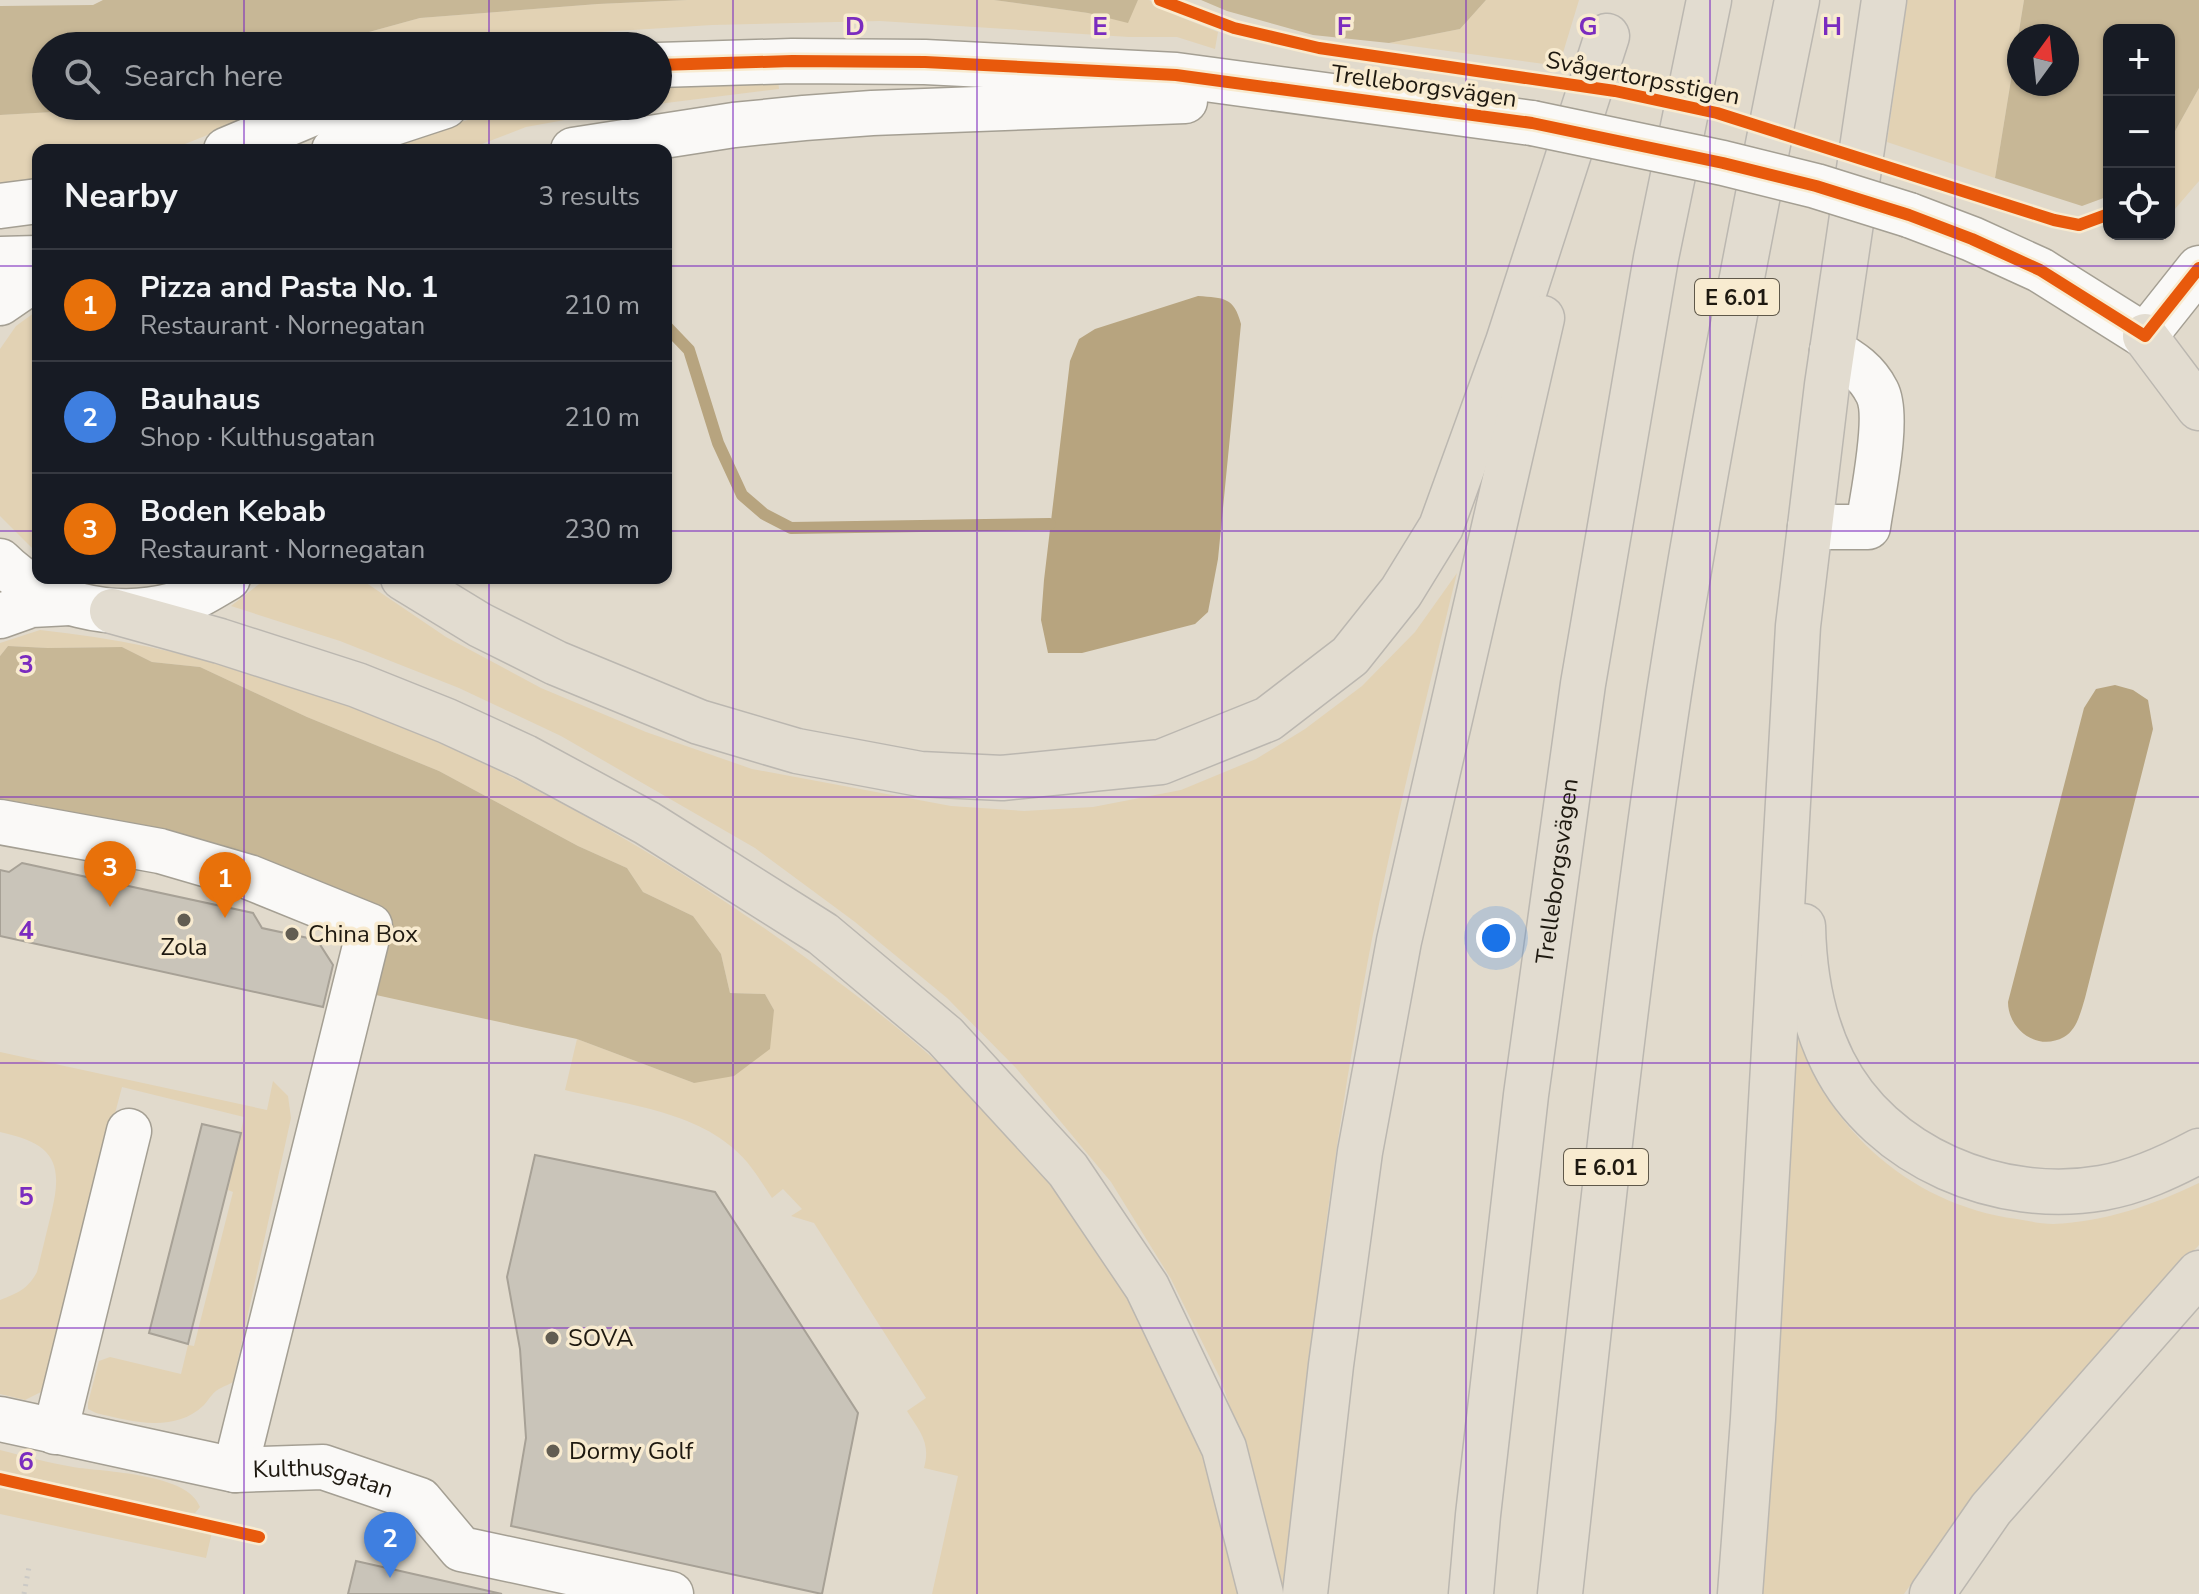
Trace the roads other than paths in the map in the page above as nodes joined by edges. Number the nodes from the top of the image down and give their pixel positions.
1 (1709, 0) edge
2 (1797, 0) edge
3 (1884, 0) edge
4 (1612, 18) edge
5 (672, 65) edge
6 (1356, 100) junction
7 (297, 120) edge
8 (403, 120) edge
9 (240, 144) edge
10 (343, 144) edge
11 (612, 144) edge
12 (32, 202) edge
13 (0, 206) edge
14 (32, 258) edge
15 (0, 259) edge
16 (2199, 268) edge
17 (32, 281) edge
18 (0, 303) edge
19 (2145, 336) junction
20 (1832, 351) junction
21 (2199, 371) edge
22 (2199, 408) edge
23 (1810, 527) junction
24 (0, 561) edge
25 (218, 584) edge
26 (413, 584) edge
27 (69, 603) junction
28 (112, 611) junction
29 (0, 616) edge
30 (1798, 626) junction
31 (0, 822) edge
32 (129, 1131) dead end
33 (2199, 1151) edge
34 (2199, 1273) edge
35 (0, 1419) edge
36 (55, 1432) junction
37 (235, 1470) junction
38 (671, 1594) edge
39 (1261, 1594) edge
40 (1305, 1594) edge
41 (1471, 1594) edge
42 (1560, 1594) edge
43 (1740, 1594) edge
44 (1932, 1594) edge

1 - 41 highway, Trelleborgsvägen
2 - 42 highway, E 6.01
3 - 20 highway
4 - 26 highway
4 - 40 highway
5 - 6 street, Trelleborgsvägen
6 - 11 street, Trelleborgsvägen
6 - 19 street, Trelleborgsvägen, bridge
7 - 9 street
8 - 10 street
12 - 13 street
14 - 15 street
16 - 19 street
17 - 18 street
19 - 21 highway
19 - 22 highway
20 - 23 highway
20 - 23 street
23 - 30 highway
24 - 27 street
25 - 28 street
27 - 28 street
27 - 29 street
28 - 39 highway
30 - 33 highway
30 - 43 highway
31 - 37 street
32 - 36 street
34 - 44 highway
35 - 36 street, Kulthusgatan
36 - 37 street, Kulthusgatan
37 - 38 street, Kulthusgatan

